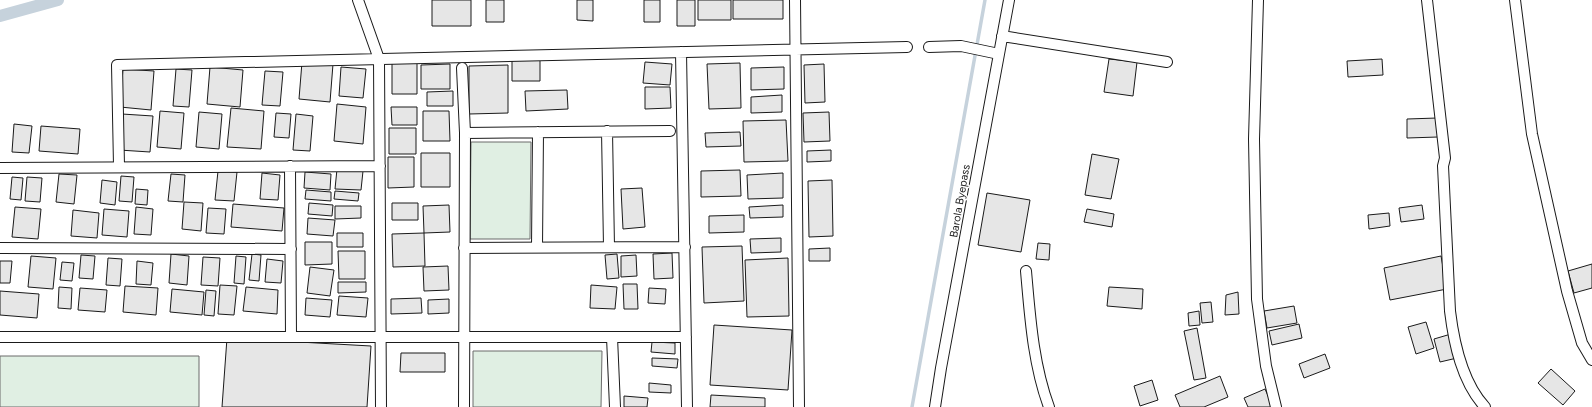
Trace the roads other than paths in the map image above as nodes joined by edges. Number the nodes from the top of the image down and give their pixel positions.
1 (358, 0) edge
2 (794, 0) edge
3 (1009, 0) edge
4 (1258, 0) edge
5 (1427, 0) edge
6 (1515, 0) edge
7 (1002, 36) junction
8 (907, 47) dead end
9 (929, 47) dead end
10 (795, 50) junction
11 (682, 52) junction
12 (994, 53) junction
13 (379, 59) junction
14 (1167, 62) dead end
15 (462, 68) dead end
16 (607, 131) junction
17 (670, 131) dead end
18 (538, 132) junction
19 (465, 133) junction
20 (119, 166) junction
21 (290, 166) junction
22 (380, 166) junction
23 (0, 168) edge
24 (609, 247) junction
25 (685, 247) junction
26 (0, 248) edge
27 (464, 248) junction
28 (537, 248) junction
29 (291, 249) junction
30 (1026, 270) dead end
31 (0, 337) edge
32 (292, 337) junction
33 (380, 337) junction
34 (464, 337) junction
35 (612, 337) junction
36 (686, 337) junction
37 (1592, 360) edge
38 (380, 407) edge
39 (464, 407) edge
40 (615, 407) edge
41 (687, 407) edge
42 (799, 407) edge
43 (935, 407) edge
44 (1049, 407) edge
45 (1276, 407) edge
46 (1485, 407) edge

1 - 13 street
2 - 10 street
3 - 7 street, Barola Byepass
4 - 45 street
5 - 46 street
6 - 37 street
7 - 12 street, Barola Byepass
7 - 14 street
8 - 10 street
9 - 12 street
10 - 11 street
10 - 42 street
11 - 13 street
11 - 25 street
12 - 43 street, Barola Byepass
13 - 20 street
13 - 22 street
15 - 19 street
16 - 17 street
16 - 18 street
16 - 24 street
18 - 19 street
18 - 28 street
19 - 27 street
20 - 21 street
20 - 23 street
21 - 22 street
21 - 29 street
22 - 33 street
24 - 25 street
24 - 28 street
25 - 36 street
26 - 29 street
27 - 28 street
27 - 34 street
29 - 32 street
30 - 44 street
31 - 32 street
32 - 33 street
33 - 34 street
33 - 38 street
34 - 35 street
34 - 39 street
35 - 36 street
35 - 40 street
36 - 41 street

